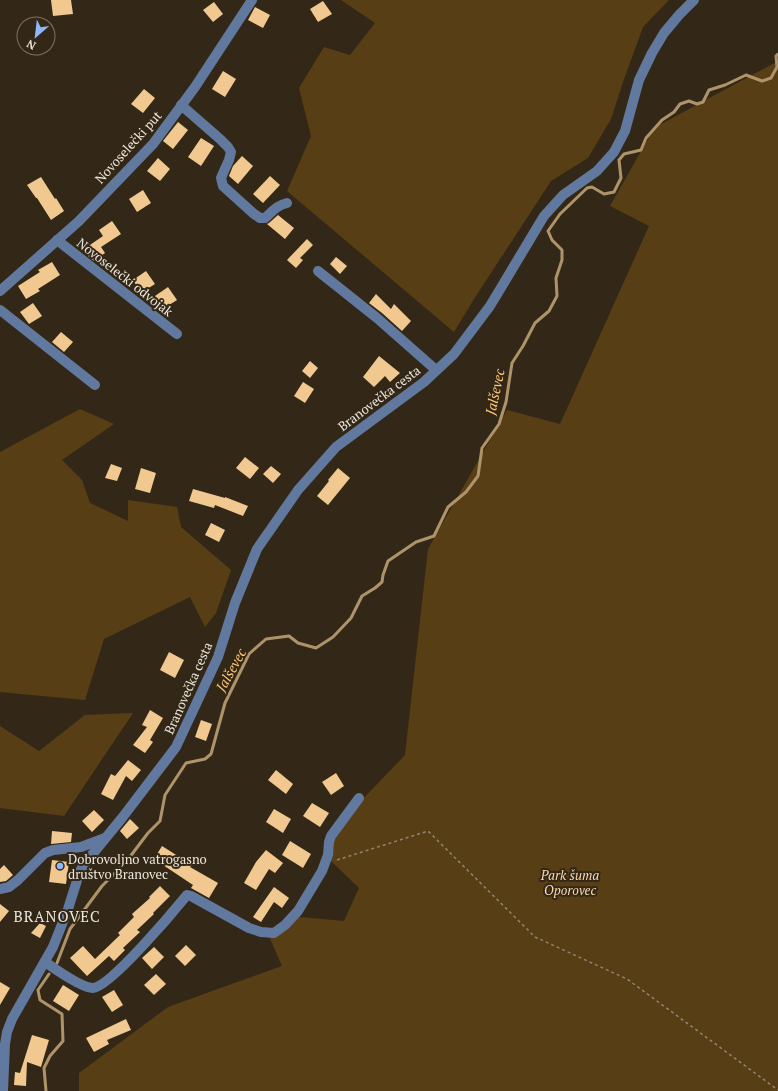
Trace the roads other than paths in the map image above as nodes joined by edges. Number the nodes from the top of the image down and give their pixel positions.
1 (252, 0) edge
2 (694, 0) edge
3 (181, 105) junction
4 (288, 203) dead end
5 (58, 240) junction
6 (318, 271) dead end
7 (0, 291) edge
8 (0, 310) edge
9 (177, 334) dead end
10 (436, 370) junction
11 (95, 386) dead end
12 (359, 798) dead end
13 (105, 838) junction
14 (0, 889) edge
15 (44, 962) junction
16 (3, 1044) edge
17 (3, 1091) edge

1 - 3 street, Novoselečki put
2 - 10 street, Branovečka cesta
3 - 4 street
3 - 5 street, Novoselečki put
5 - 7 street, Novoselečki put
5 - 9 street, Novoselečki odvojak
6 - 10 street
8 - 11 street
10 - 13 street, Branovečka cesta
12 - 15 street
13 - 14 street
13 - 15 street, Branovečka cesta
15 - 16 street, Branovečka cesta
16 - 17 street, Branovečka cesta

